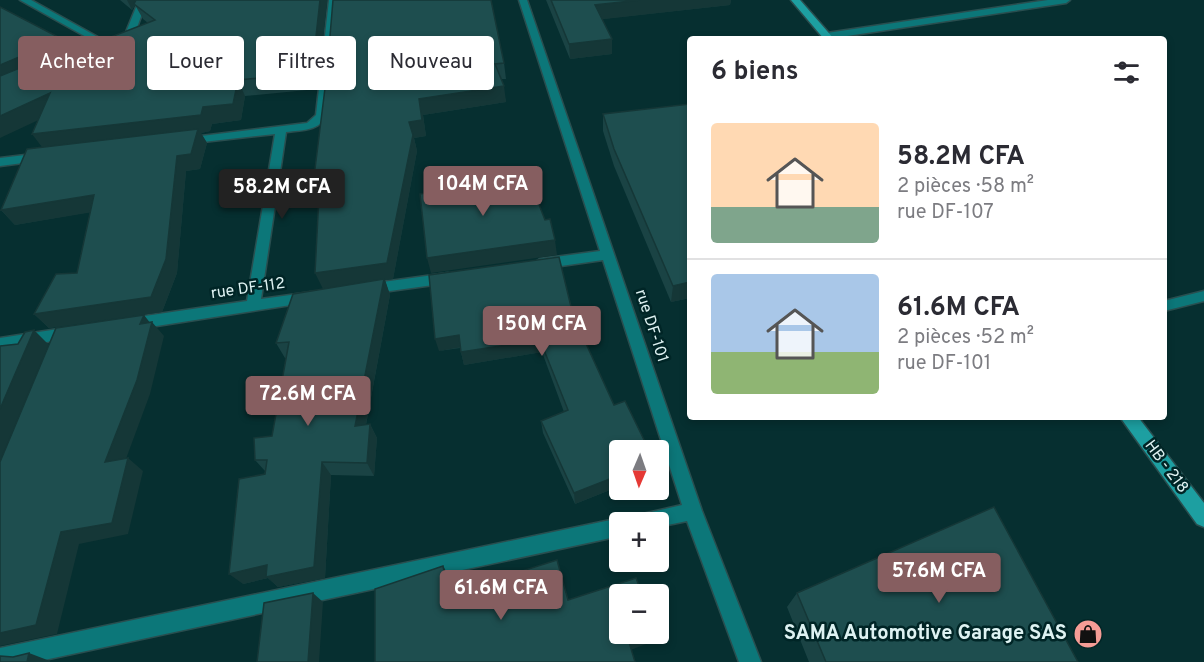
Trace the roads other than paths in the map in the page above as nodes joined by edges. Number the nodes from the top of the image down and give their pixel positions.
1 (24, 0) edge
2 (143, 0) edge
3 (333, 0) edge
4 (523, 0) edge
5 (795, 0) edge
6 (1066, 0) edge
7 (91, 36) edge
8 (127, 36) edge
9 (826, 36) edge
10 (841, 36) edge
11 (281, 130) junction
12 (176, 142) edge
13 (59, 155) edge
14 (0, 162) edge
15 (608, 255) junction
16 (525, 267) edge
17 (466, 275) edge
18 (348, 292) edge
19 (324, 296) edge
20 (1204, 296) edge
21 (1167, 305) edge
22 (253, 306) junction
23 (111, 327) edge
24 (88, 331) edge
25 (64, 334) junction
26 (0, 344) edge
27 (55, 356) edge
28 (1130, 420) edge
29 (693, 511) junction
30 (669, 516) edge
31 (1204, 518) edge
32 (609, 529) edge
33 (0, 660) edge
34 (750, 662) edge

1 - 7 street
2 - 8 street
3 - 11 street
4 - 15 street, rue DF-101
5 - 9 main road
6 - 10 street
11 - 12 street
11 - 22 street
13 - 14 street
15 - 16 street
15 - 29 street, rue DF-101
17 - 18 street
19 - 22 street, rue DF-112
20 - 21 street
22 - 23 street, rue DF-112
24 - 25 street
25 - 26 street
25 - 27 street
28 - 31 main road, HB - 218
29 - 30 street
29 - 34 street, rue DF-101
32 - 33 street

